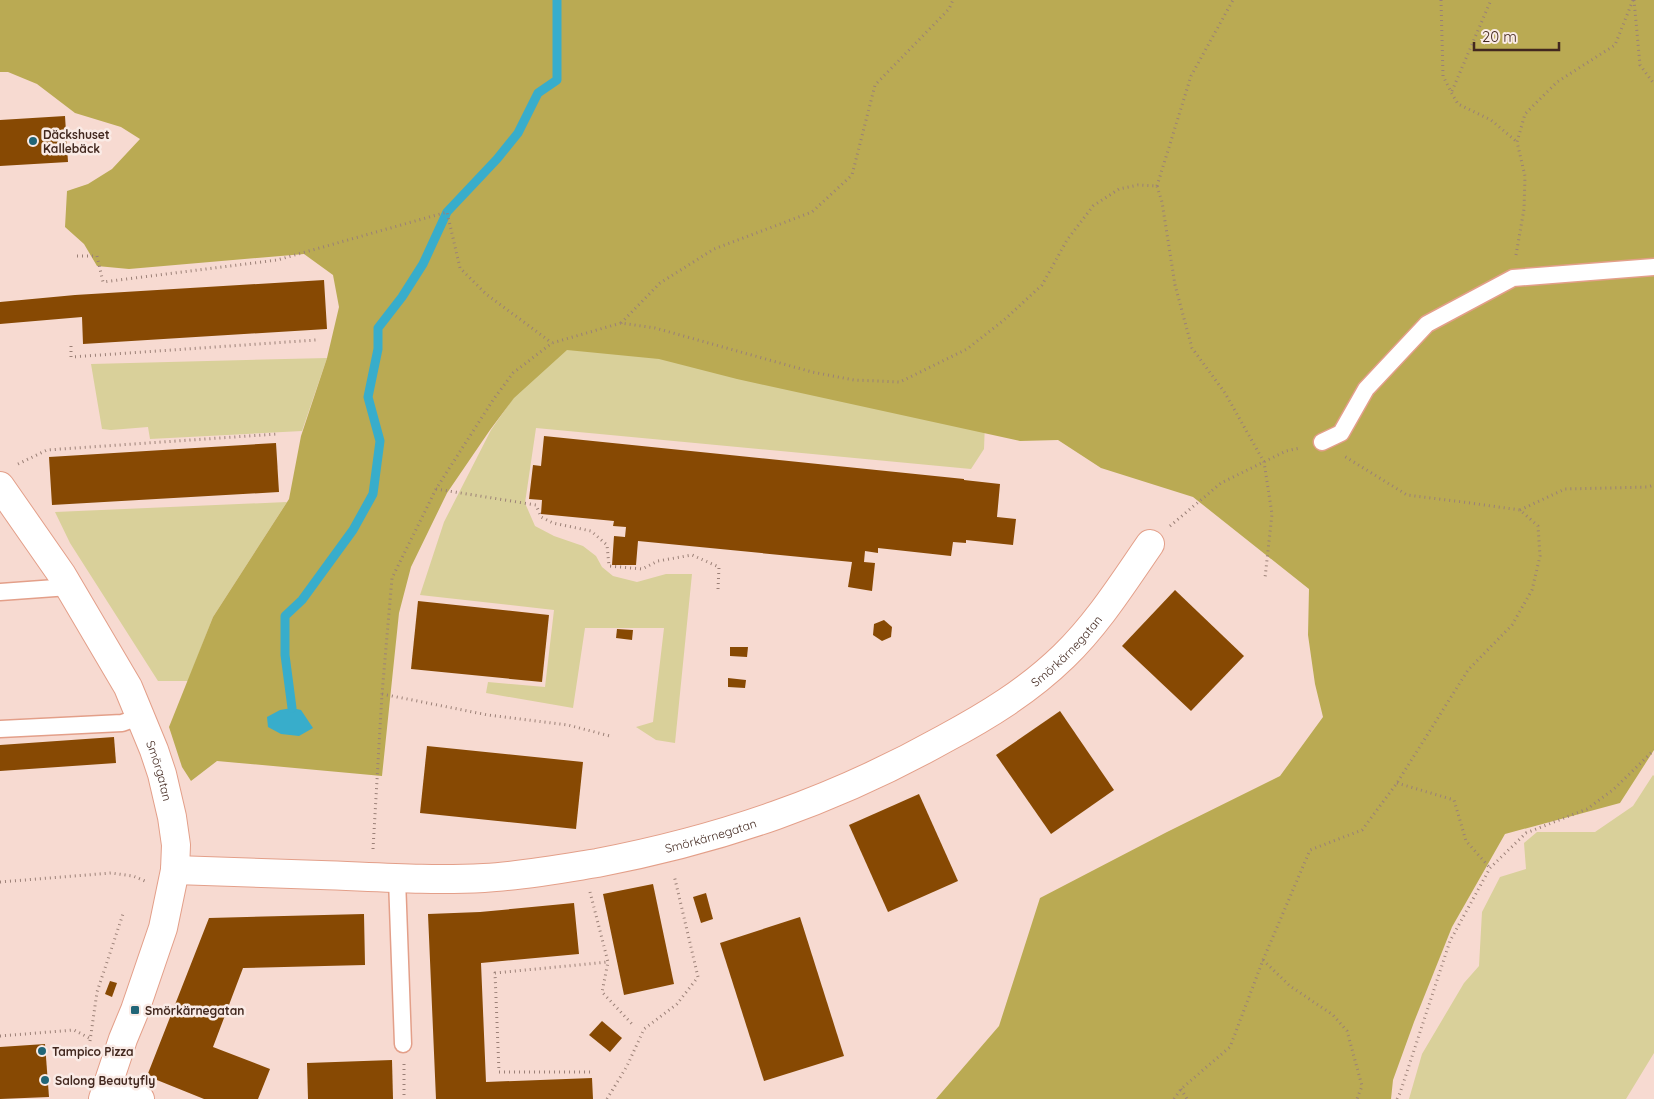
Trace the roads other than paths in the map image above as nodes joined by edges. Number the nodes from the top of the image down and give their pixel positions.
1 (1654, 267) edge
2 (1322, 442) road end
3 (8, 476) edge
4 (1150, 544) road end
5 (69, 588) junction
6 (0, 592) edge
7 (142, 716) junction
8 (0, 729) edge
9 (384, 878) junction
10 (172, 881) junction
11 (403, 1044) road end
12 (106, 1092) edge
13 (140, 1099) edge

1 - 2 lane
3 - 5 street, Smörgatan
4 - 9 street, Smörkärnegatan
5 - 6 lane
5 - 7 street, Smörgatan
7 - 8 lane
7 - 10 street, Smörgatan
9 - 10 street, Smörkärnegatan
9 - 11 lane
10 - 12 street, Smörgatan
12 - 13 street

